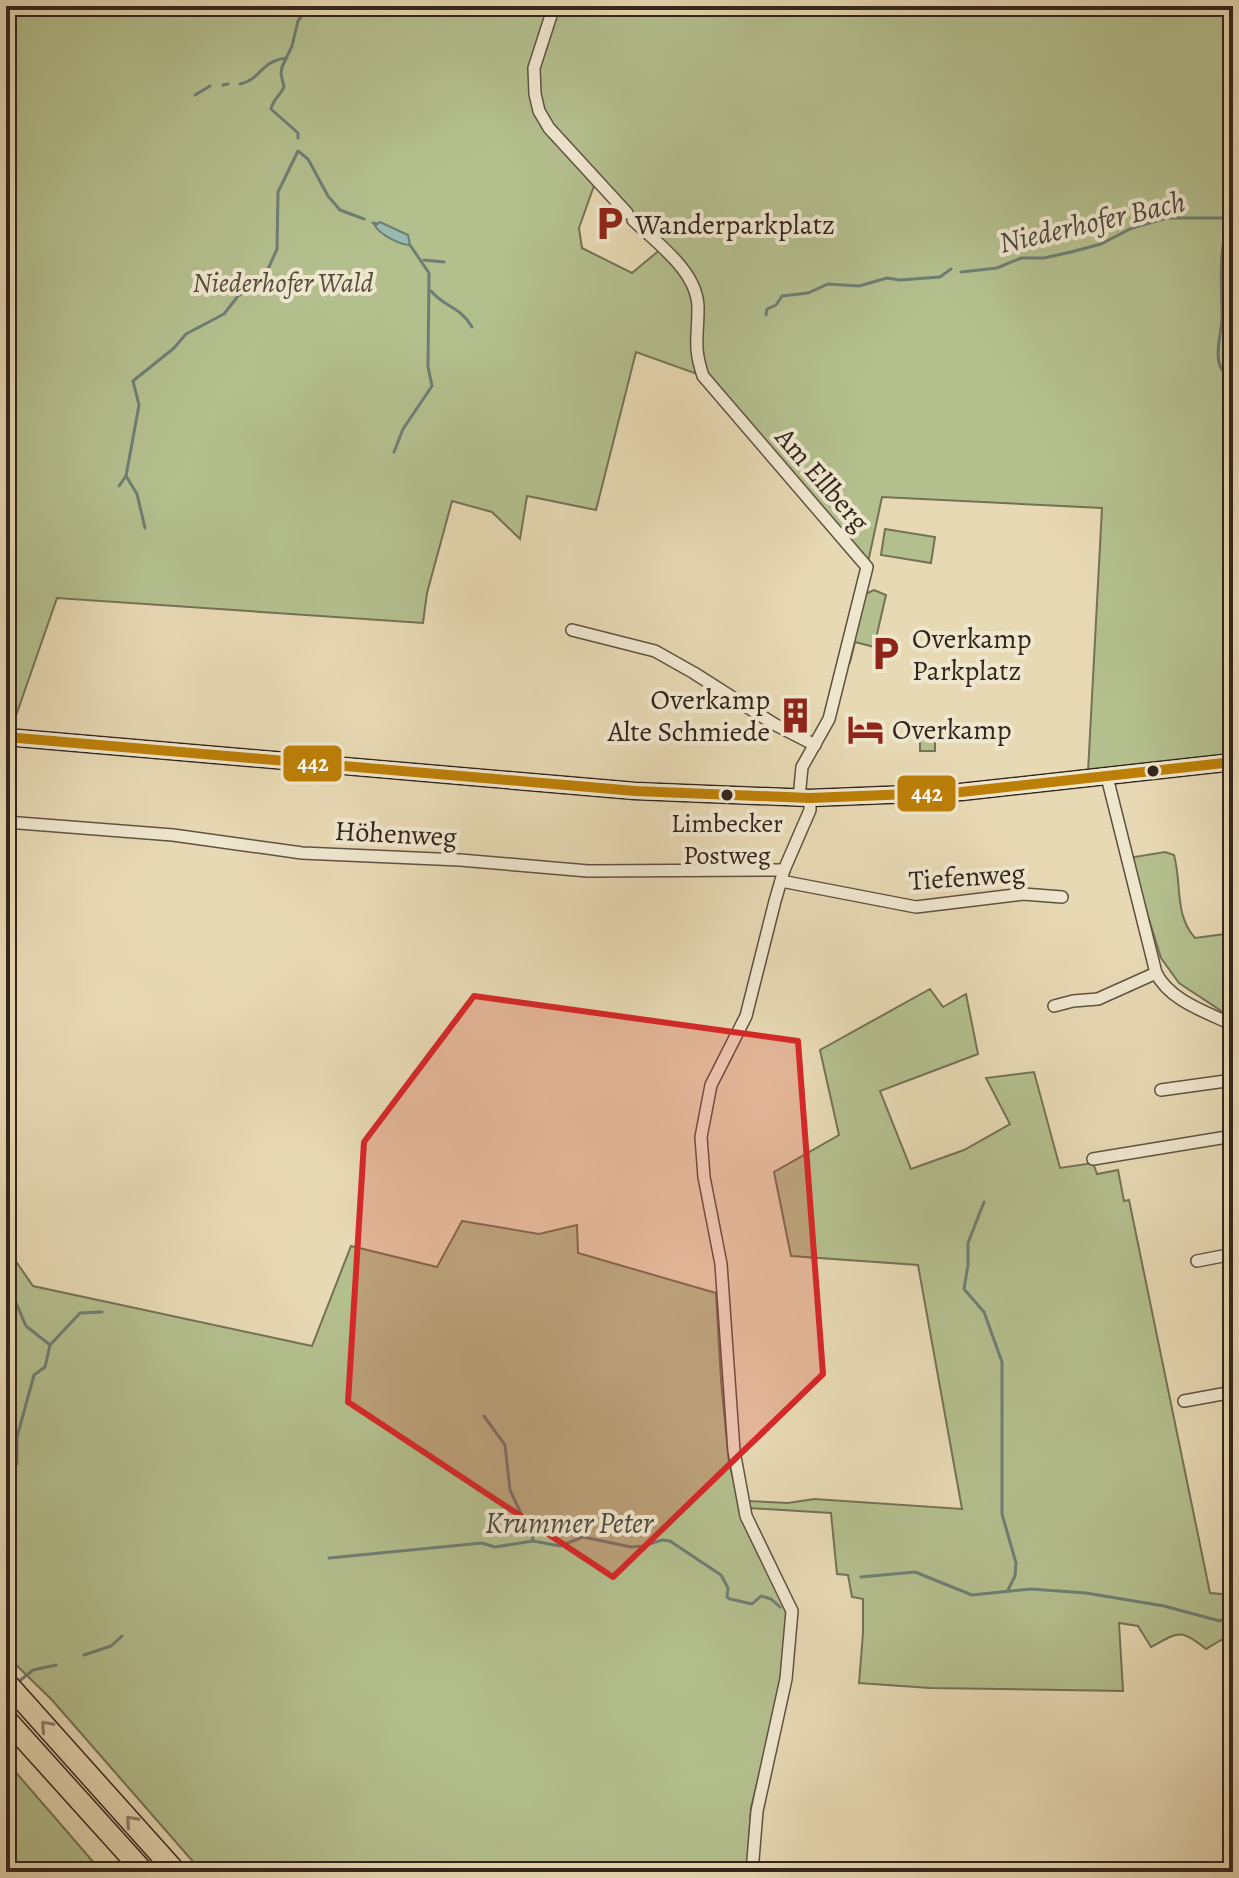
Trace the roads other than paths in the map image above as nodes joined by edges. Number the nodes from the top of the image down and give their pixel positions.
1 (554, 6) edge
2 (572, 630) dead end
3 (6, 737) edge
4 (815, 745) junction
5 (1233, 762) edge
6 (1107, 777) junction
7 (804, 798) junction
8 (6, 822) edge
9 (783, 875) junction
10 (1062, 897) dead end
11 (1156, 973) junction
12 (1054, 1006) dead end
13 (1233, 1025) edge
14 (1233, 1080) edge
15 (1161, 1090) dead end
16 (1233, 1136) edge
17 (1093, 1159) dead end
18 (1233, 1254) edge
19 (1197, 1261) dead end
20 (1233, 1392) edge
21 (1184, 1401) dead end
22 (6, 1682) edge
23 (6, 1719) edge
24 (144, 1872) edge
25 (176, 1872) edge
26 (752, 1872) edge

1 - 4 street, Am Ellberg
2 - 4 street
3 - 7 main road
4 - 7 street, Am Ellberg
5 - 6 main road
6 - 7 main road
6 - 11 street
7 - 9 street
8 - 9 street, Höhenweg
9 - 10 street, Tiefenweg
9 - 26 street
11 - 12 street
11 - 13 street
14 - 15 street
16 - 17 street
18 - 19 street
20 - 21 street
25 -> 22 highway
23 - 24 highway

